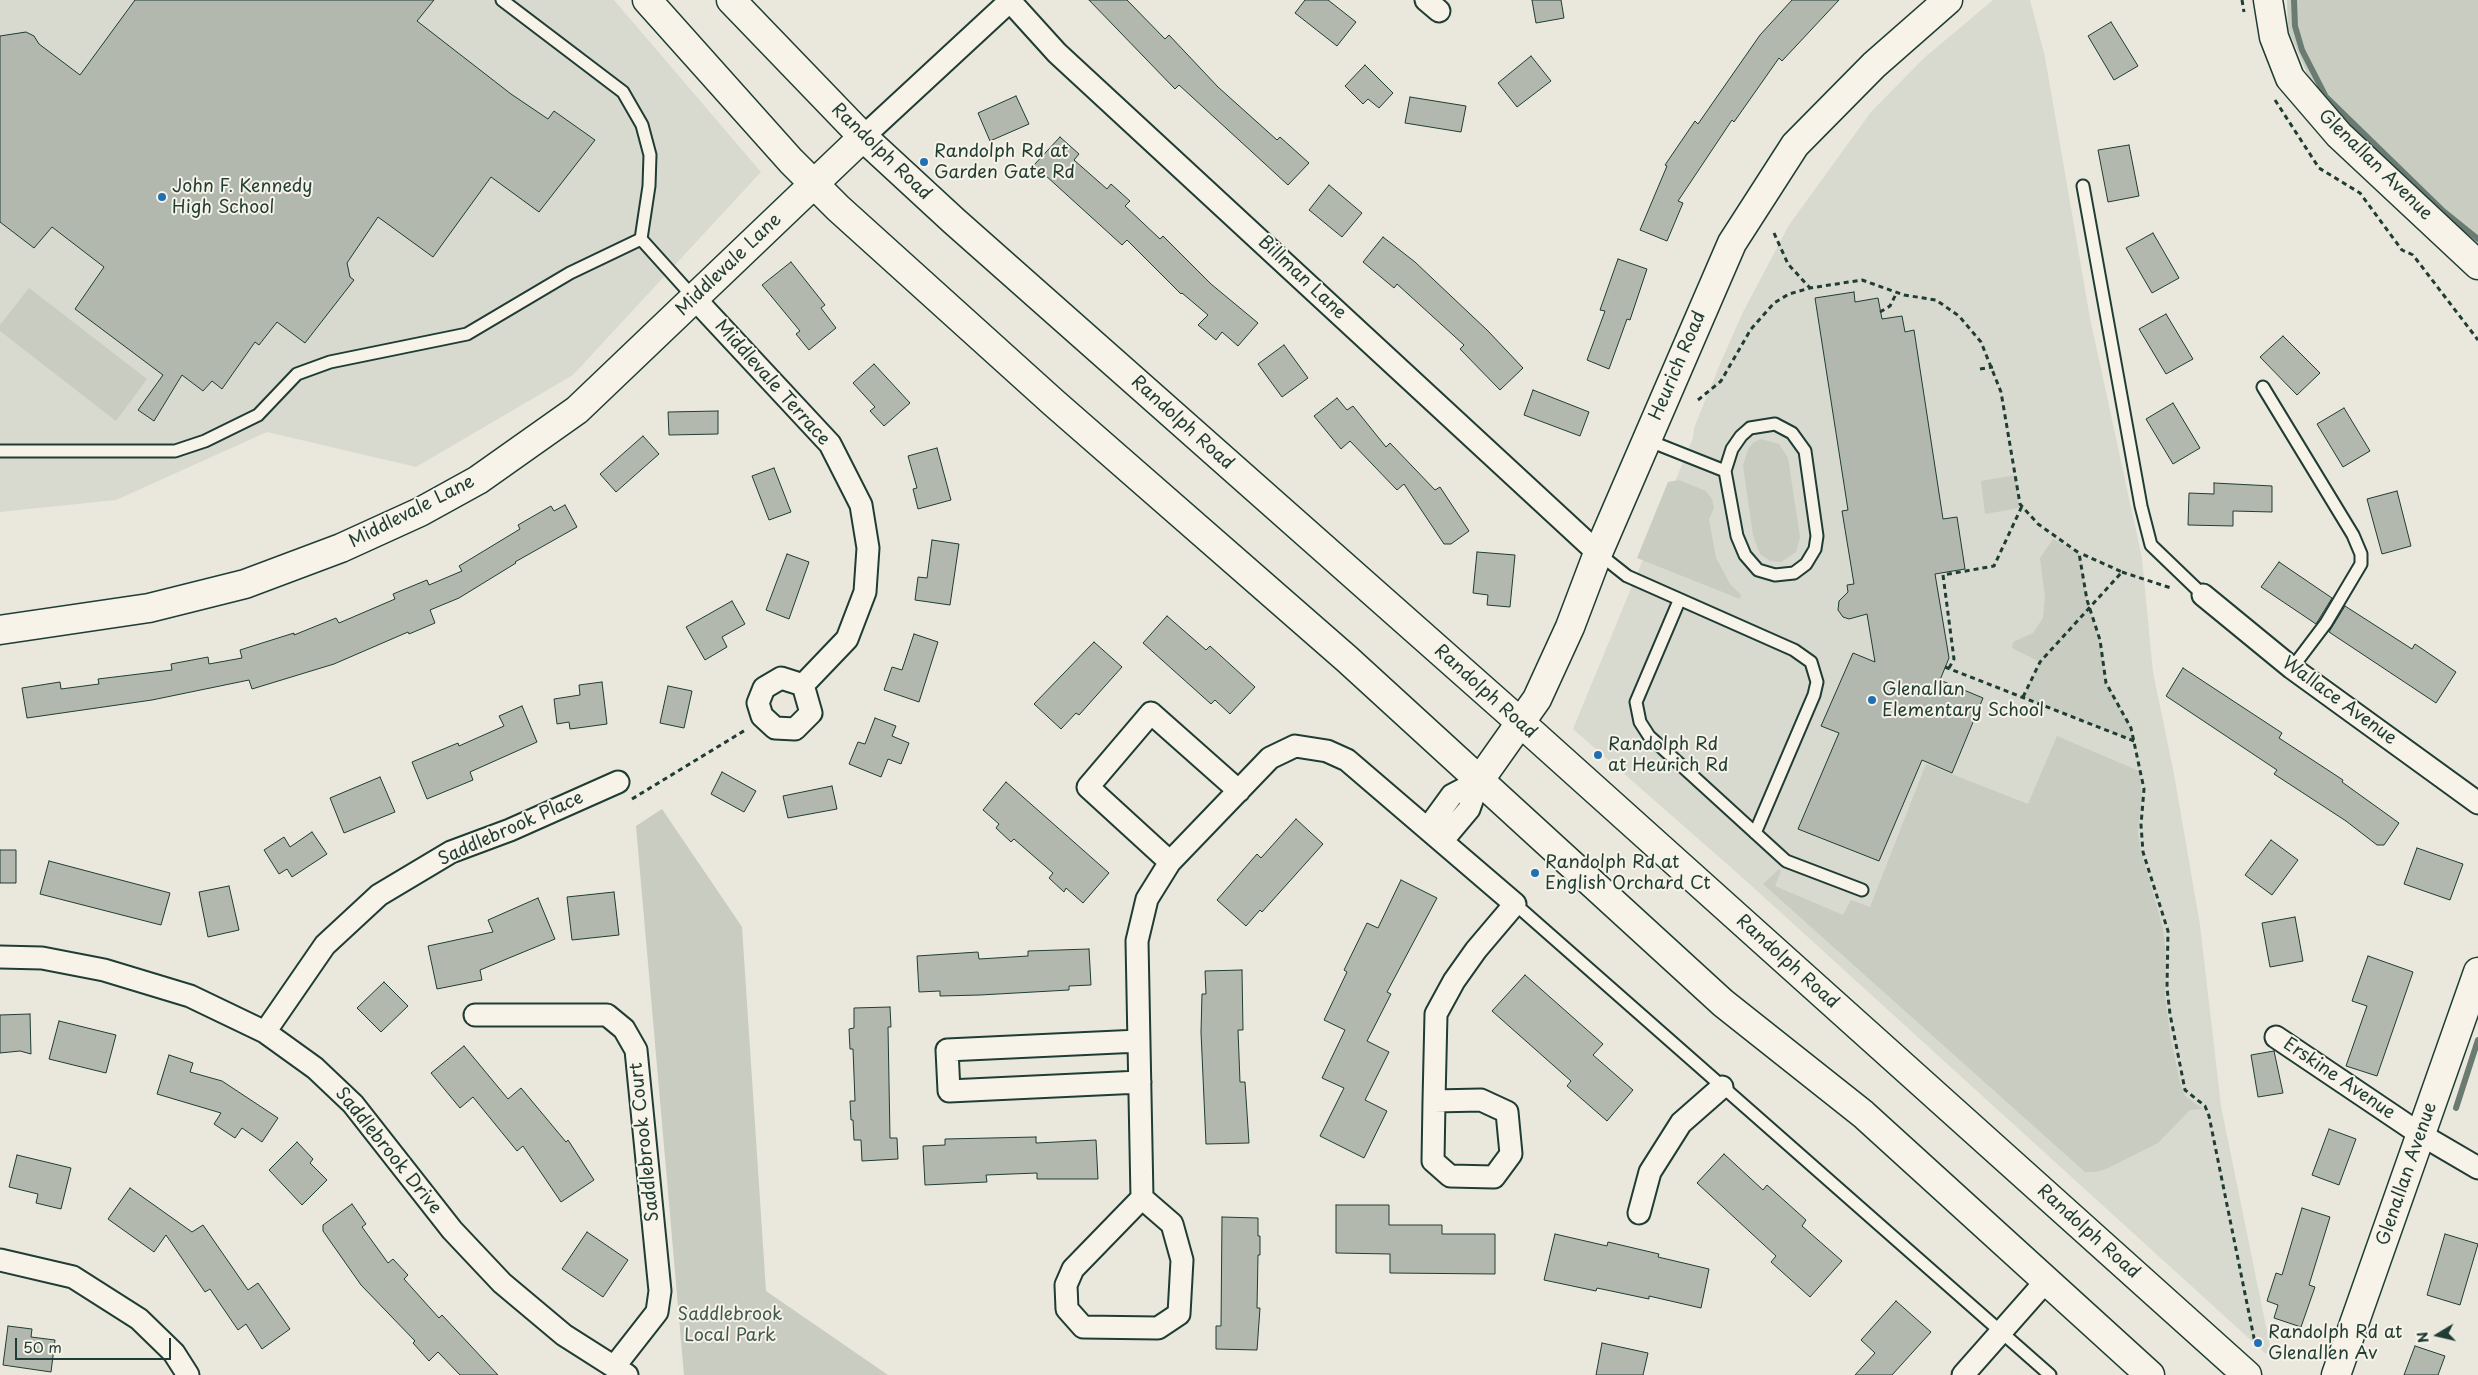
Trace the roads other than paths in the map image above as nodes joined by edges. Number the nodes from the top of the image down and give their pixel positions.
1 (502, 0) edge
2 (647, 0) edge
3 (731, 0) edge
4 (1010, 0) edge
5 (1948, 0) edge
6 (2268, 0) edge
7 (863, 137) junction
8 (814, 184) junction
9 (2083, 186) dead end
10 (641, 239) junction
11 (2478, 264) edge
12 (695, 299) junction
13 (2263, 387) dead end
14 (1647, 440) junction
15 (0, 451) edge
16 (1725, 470) junction
17 (1598, 553) junction
18 (2203, 595) joint
19 (1679, 601) junction
20 (0, 630) edge
21 (2292, 668) junction
22 (803, 686) junction
23 (1520, 723) junction
24 (1479, 781) junction
25 (618, 782) road end
26 (1238, 791) junction
27 (2478, 803) edge
28 (1754, 833) junction
29 (1435, 834) junction
30 (1170, 862) junction
31 (1862, 890) dead end
32 (1515, 904) junction
33 (0, 957) edge
34 (2478, 972) edge
35 (475, 1015) dead end
36 (265, 1032) junction
37 (2276, 1037) dead end
38 (1139, 1041) junction
39 (1140, 1082) junction
40 (1722, 1087) junction
41 (1434, 1101) junction
42 (2420, 1134) junction
43 (2478, 1168) edge
44 (1142, 1198) junction
45 (1640, 1213) dead end
46 (0, 1260) edge
47 (2046, 1281) junction
48 (2002, 1332) junction
49 (621, 1371) edge
50 (188, 1375) edge
51 (1963, 1375) edge
52 (2050, 1375) edge
53 (2150, 1375) edge
54 (2247, 1375) edge
55 (2336, 1375) edge

1 - 10 lane
2 - 8 main road
3 - 7 main road, Randolph Road
4 - 7 street
4 - 17 street, Billman Lane
5 - 14 main road, Heurich Road
6 - 11 main road, Glenallan Avenue
7 - 8 main road, Middlevale Lane
7 - 23 main road, Randolph Road
8 - 12 main road, Middlevale Lane
8 - 24 main road
9 - 18 lane
10 - 12 lane
10 - 15 lane
12 - 20 main road, Middlevale Lane
12 - 22 street, Middlevale Terrace
13 - 21 lane
14 - 16 lane
14 - 17 main road, Heurich Road
16 - 16 lane
17 - 19 lane
17 - 23 main road, Heurich Road
18 - 21 street, Wallace Avenue
19 - 28 lane
19 - 28 lane
21 - 27 street, Wallace Avenue
22 - 22 street
23 - 24 main road, Heurich Road
23 - 54 main road, Randolph Road
24 - 29 street
24 - 47 main road
25 - 36 street, Saddlebrook Place
26 - 29 street
26 - 30 street
26 - 30 street
28 - 31 lane
29 - 32 street
30 - 38 street
32 - 40 lane
32 - 41 street
33 - 36 street, Saddlebrook Drive
34 - 42 main road, Glenallan Avenue
35 - 49 street, Saddlebrook Court
36 - 49 street, Saddlebrook Drive
37 - 42 street, Erskine Avenue
38 - 39 street
38 - 39 street
39 - 44 street
40 - 45 street
40 - 48 lane
41 - 41 street
42 - 43 street, Erskine Avenue
42 - 55 main road, Glenallan Avenue
44 - 44 street
46 - 50 street
47 - 48 street
47 - 53 main road
48 - 51 street
48 - 52 lane

